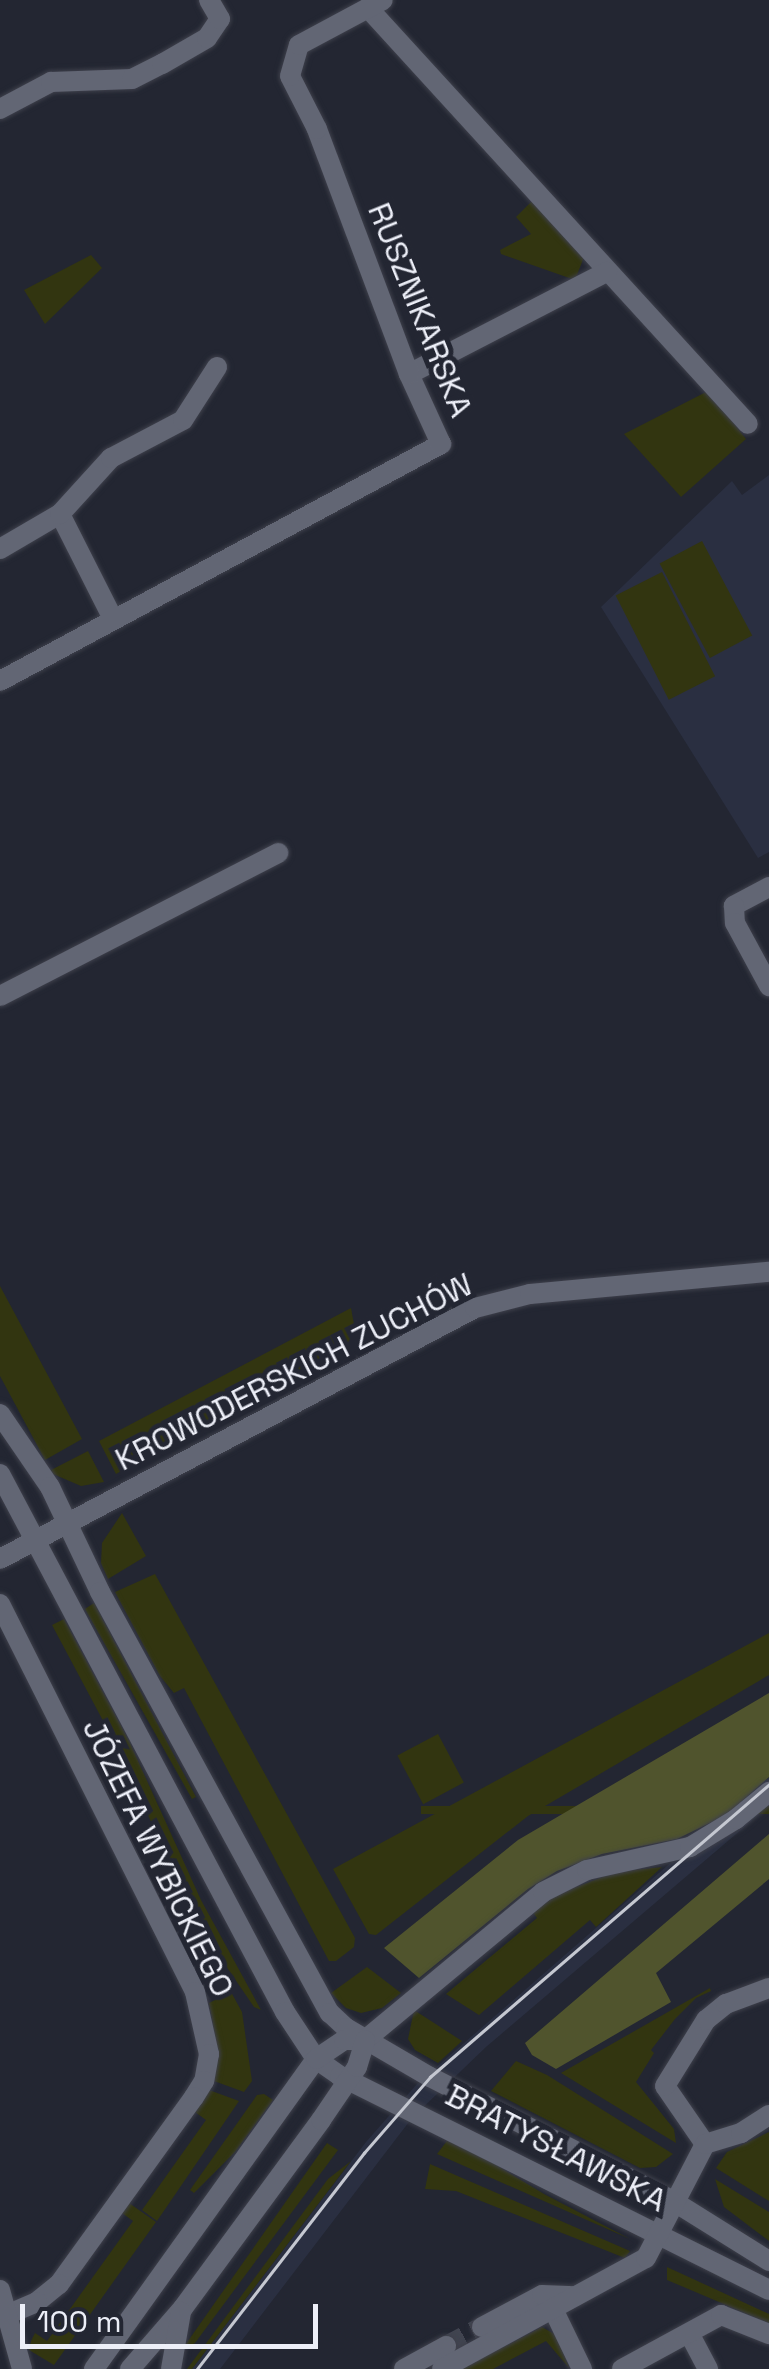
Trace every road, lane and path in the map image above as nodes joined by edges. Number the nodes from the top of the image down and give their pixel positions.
1 (209, 0) edge
2 (376, 4) edge
3 (0, 109) edge
4 (606, 272) junction
5 (217, 367) dead end
6 (409, 374) junction
7 (748, 424) dead end
8 (60, 514) junction
9 (0, 549) edge
10 (113, 619) junction
11 (0, 681) edge
12 (278, 853) dead end
13 (769, 887) edge
14 (769, 986) edge
15 (0, 996) edge
16 (769, 1272) edge
17 (0, 1414) edge
18 (0, 1474) edge
19 (67, 1524) junction
20 (36, 1541) junction
21 (0, 1558) edge
22 (0, 1604) edge
23 (769, 1792) edge
24 (769, 1988) edge
25 (365, 2040) junction
26 (316, 2059) junction
27 (349, 2080) junction
28 (769, 2115) edge
29 (706, 2144) junction
30 (673, 2202) junction
31 (658, 2234) junction
32 (769, 2261) edge
33 (0, 2290) edge
34 (769, 2290) edge
35 (577, 2296) junction
36 (182, 2308) junction
37 (552, 2309) junction
38 (8, 2315) junction
39 (482, 2327) tunnel mouth
40 (688, 2333) junction
41 (769, 2334) edge
42 (446, 2346) tunnel mouth
43 (22, 2369) edge
44 (94, 2369) edge
45 (130, 2369) edge
46 (171, 2369) edge
47 (404, 2369) edge
48 (442, 2369) edge
49 (582, 2369) edge
50 (622, 2369) edge
51 (708, 2369) edge

1 - 3 street
2 - 4 street
2 - 6 street, RUSZNIKARSKA
4 - 6 street
4 - 7 street
5 - 8 street
6 - 10 street, RUSZNIKARSKA
8 - 9 street
8 - 10 street
10 - 11 street, RUSZNIKARSKA
12 - 15 street
13 - 14 street
16 - 19 street, KROWODERSKICH ZUCHÓW
17 - 19 street
18 - 20 street, JÓZEFA WYBICKIEGO
19 - 20 street, KROWODERSKICH ZUCHÓW
19 - 25 street
20 - 21 street
20 - 26 street, JÓZEFA WYBICKIEGO
22 - 38 street, JÓZEFA WYBICKIEGO
23 - 25 street
24 - 29 street
25 - 26 street
25 - 27 street
25 - 30 street, BRATYSŁAWSKA
26 - 27 street, BRATYSŁAWSKA
26 - 44 street
27 - 31 street, BRATYSŁAWSKA
27 - 36 street
28 - 29 street
29 - 30 street
30 - 31 street
30 - 32 street, BRATYSŁAWSKA
31 - 34 street, BRATYSŁAWSKA
31 - 35 street
33 - 38 street
35 - 37 street
35 - 39 street
36 - 45 street
36 - 46 street
37 - 48 street
37 - 49 street
38 - 43 street
40 - 41 street
40 - 50 street
40 - 51 street
42 - 47 street

